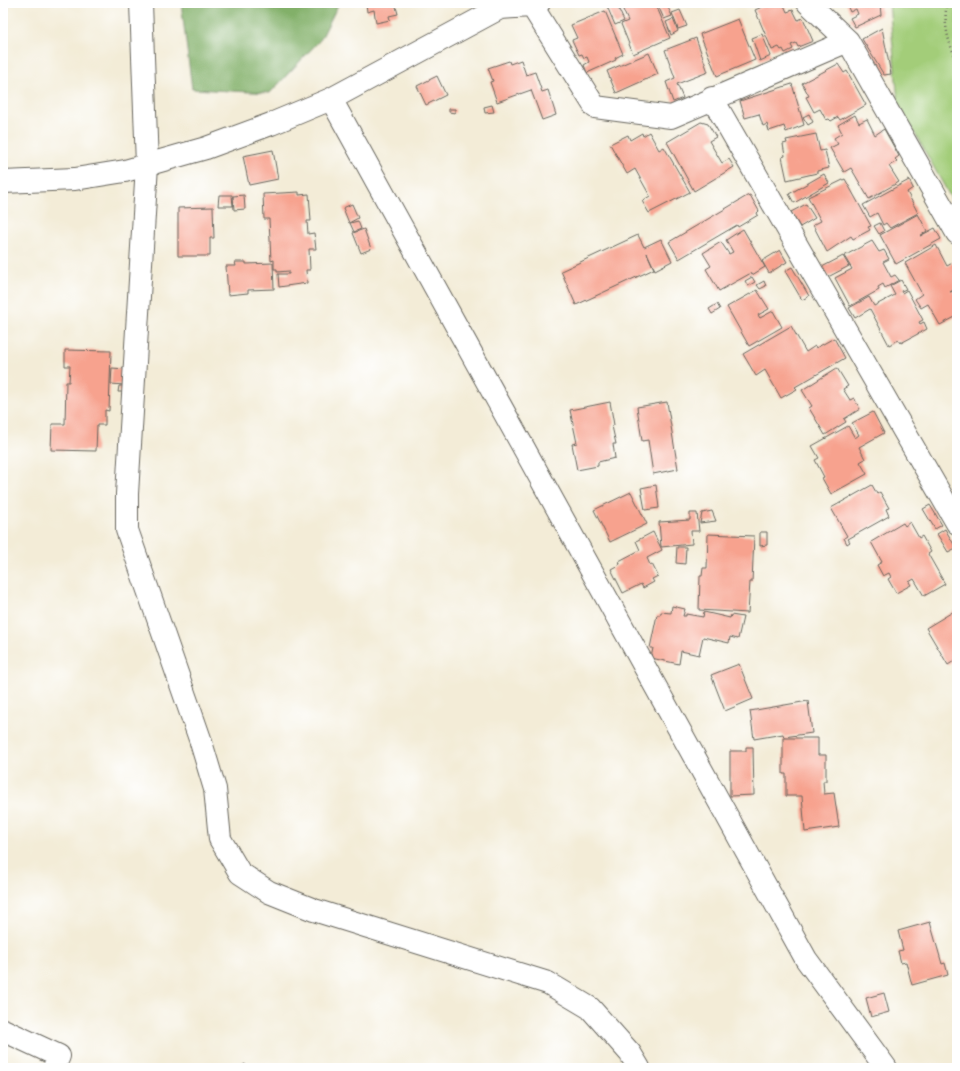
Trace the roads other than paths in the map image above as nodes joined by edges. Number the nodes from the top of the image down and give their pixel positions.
1 (141, 3) edge
2 (808, 3) edge
3 (536, 5) edge
4 (848, 41) junction
5 (712, 98) junction
6 (331, 99) junction
7 (147, 165) junction
8 (3, 182) edge
9 (957, 233) edge
10 (957, 524) edge
11 (3, 1030) edge
12 (54, 1068) edge
13 (639, 1068) edge
14 (886, 1068) edge

1 - 7 street
2 - 4 street
3 - 5 street
3 - 6 street
4 - 5 street
4 - 9 street
5 - 10 street
6 - 7 street
6 - 14 street
7 - 8 street
7 - 13 street
11 - 12 street

